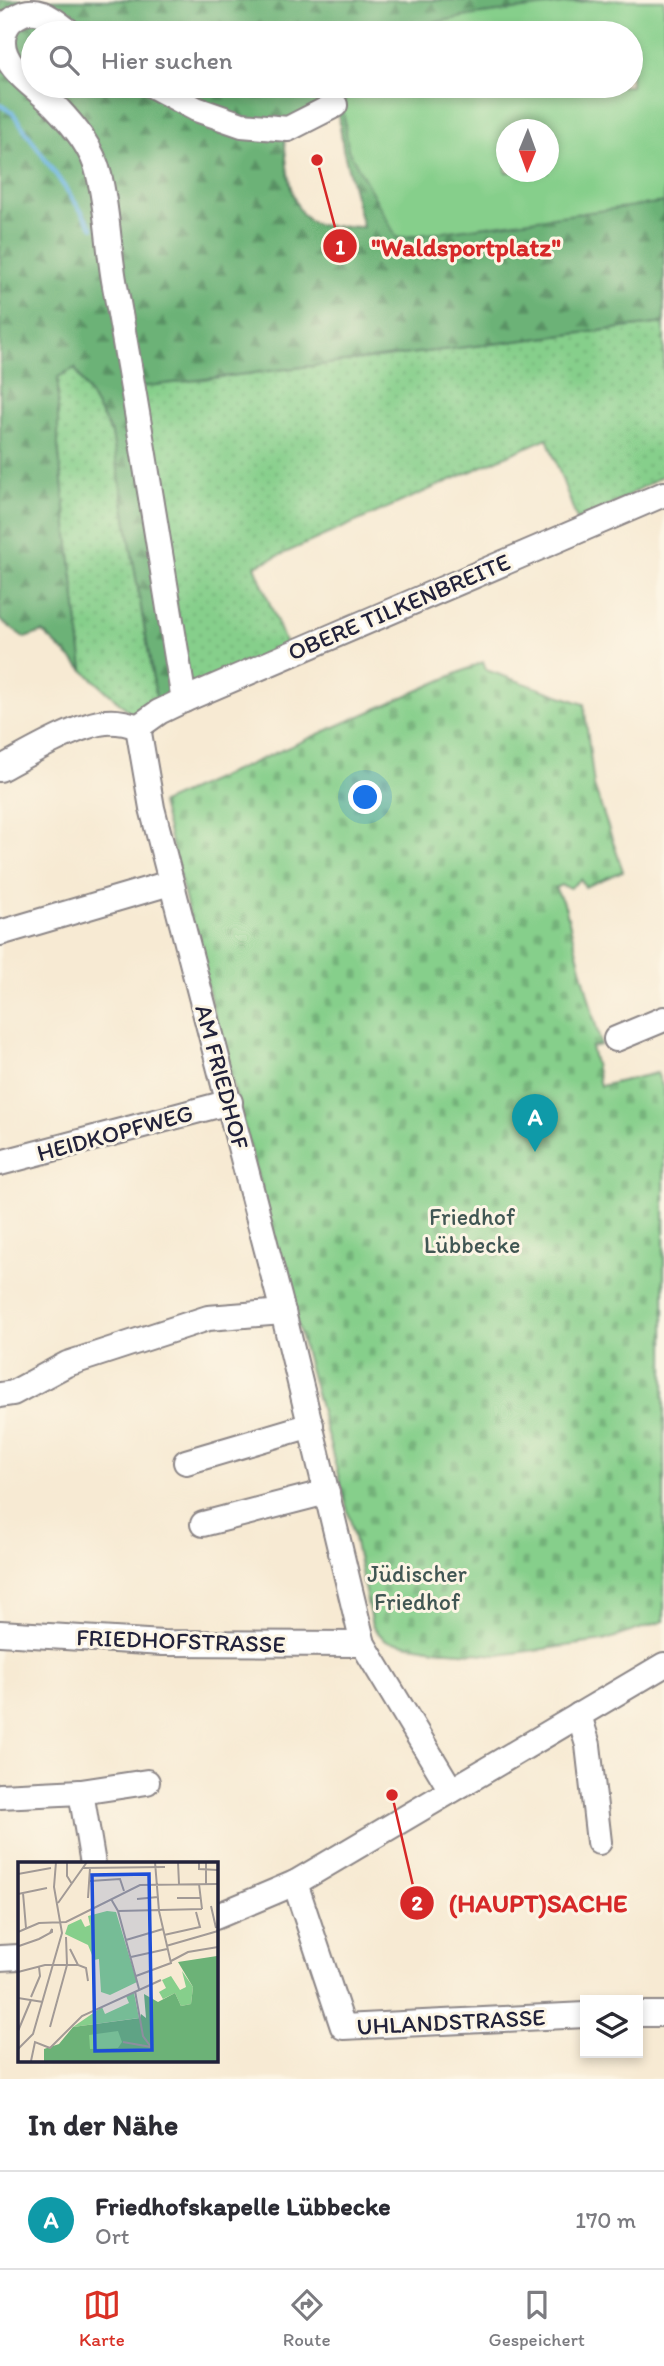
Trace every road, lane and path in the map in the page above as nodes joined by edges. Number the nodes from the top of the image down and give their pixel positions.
1 (56, 21) edge
2 (21, 75) edge
3 (47, 98) edge
4 (175, 98) edge
5 (335, 105) dead end
6 (664, 494) edge
7 (184, 700) junction
8 (138, 727) junction
9 (0, 769) edge
10 (170, 883) junction
11 (0, 933) edge
12 (664, 1019) edge
13 (615, 1039) dead end
14 (230, 1102) junction
15 (0, 1163) edge
16 (283, 1312) junction
17 (0, 1395) edge
18 (311, 1425) junction
19 (186, 1462) dead end
20 (327, 1492) junction
21 (203, 1524) dead end
22 (0, 1633) edge
23 (363, 1644) junction
24 (664, 1665) edge
25 (579, 1714) junction
26 (147, 1782) dead end
27 (451, 1790) junction
28 (81, 1792) junction
29 (0, 1797) edge
30 (599, 1842) dead end
31 (93, 1862) edge
32 (295, 1883) junction
33 (217, 1916) edge
34 (18, 1957) edge
35 (0, 1958) edge
36 (643, 2014) edge
37 (664, 2014) edge
38 (580, 2015) edge

1 - 2 street
3 - 7 street
4 - 5 street
6 - 7 street, OBERE TILKENBREITE
7 - 8 street, OBERE TILKENBREITE
8 - 9 street
8 - 10 street, AM FRIEDHOF
10 - 11 street
10 - 14 street, AM FRIEDHOF
12 - 13 street
14 - 15 street, HEIDKOPFWEG
14 - 16 street, AM FRIEDHOF
16 - 17 street
16 - 18 street, AM FRIEDHOF
18 - 19 street
18 - 20 street, AM FRIEDHOF
20 - 21 street
20 - 23 street, AM FRIEDHOF
22 - 23 street, FRIEDHOFSTRASSE
23 - 27 street, AM FRIEDHOF
24 - 25 street
25 - 27 street
25 - 30 street
26 - 28 street
27 - 32 street
28 - 29 street
28 - 31 street
32 - 33 street
32 - 38 street, UHLANDSTRASSE
34 - 35 street
36 - 37 street

